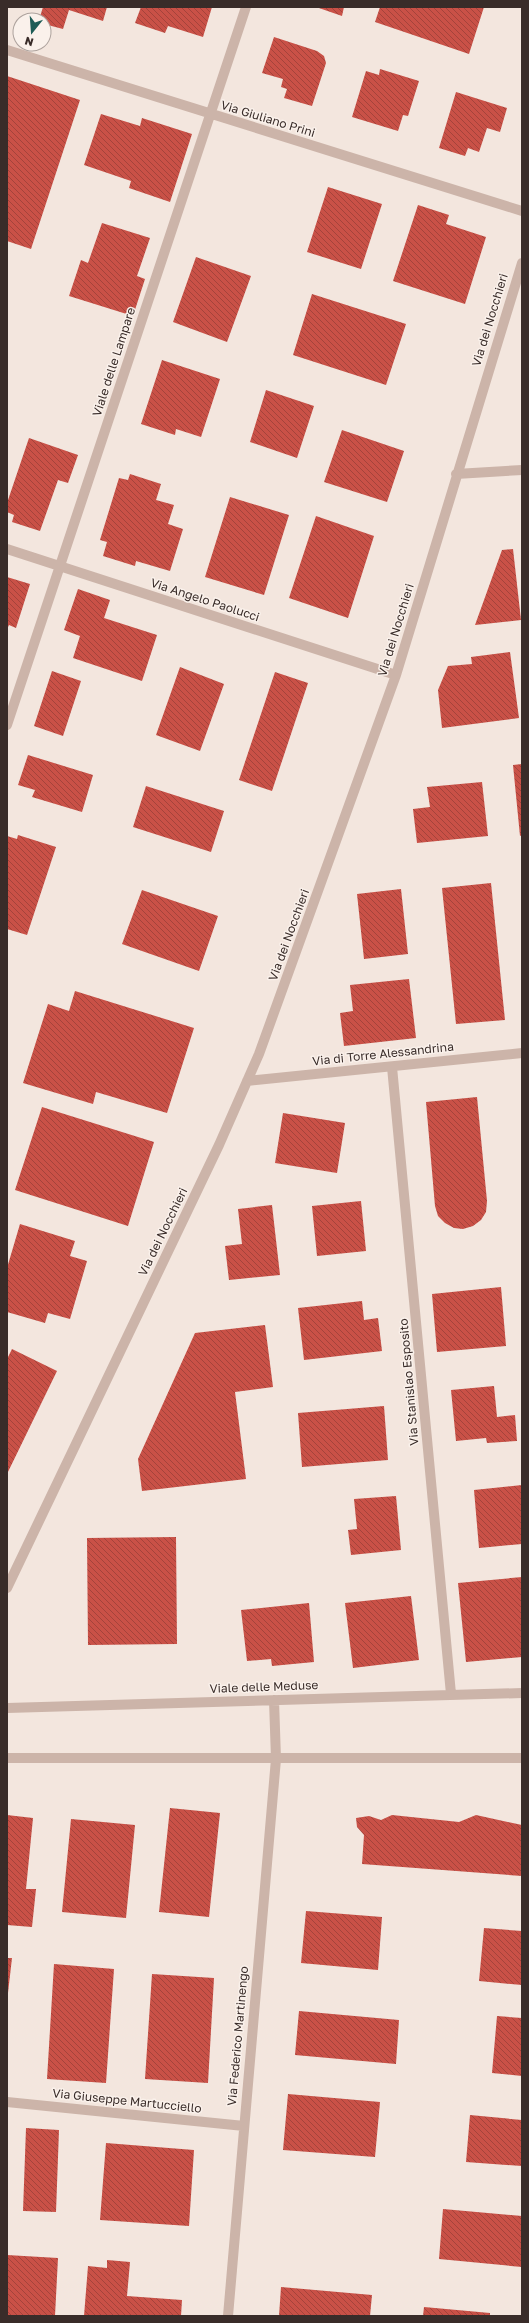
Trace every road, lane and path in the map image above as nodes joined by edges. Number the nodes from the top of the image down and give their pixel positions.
1 (246, 7) edge
2 (7, 50) edge
3 (210, 114) junction
4 (522, 211) edge
5 (522, 263) edge
6 (522, 470) edge
7 (456, 474) junction
8 (7, 549) edge
9 (60, 567) junction
10 (396, 675) junction
11 (7, 725) edge
12 (522, 1053) edge
13 (392, 1067) junction
14 (247, 1081) junction
15 (7, 1588) edge
16 (522, 1692) edge
17 (451, 1694) junction
18 (274, 1700) junction
19 (7, 1708) edge
20 (7, 1758) edge
21 (522, 1758) edge
22 (276, 1759) junction
23 (7, 2102) edge
24 (244, 2126) junction
25 (228, 2316) edge

1 - 3 street, Viale delle Lampare
2 - 3 street, Via Giuliano Prini
3 - 4 street, Via Giuliano Prini
3 - 9 street, Viale delle Lampare
5 - 7 street, Via dei Nocchieri
6 - 7 street
7 - 10 street, Via dei Nocchieri
8 - 9 street, Via Angelo Paolucci
9 - 10 street, Via Angelo Paolucci
9 - 11 street, Viale delle Lampare
10 - 14 street, Via dei Nocchieri
12 - 13 street, Via di Torre Alessandrina
13 - 14 street, Via di Torre Alessandrina
13 - 17 street, Via Stanislao Esposito
14 - 15 street, Via dei Nocchieri
16 - 17 street, Viale delle Meduse
17 - 18 street, Viale delle Meduse
18 - 19 street, Viale delle Meduse
18 - 22 street, Via Federico Martinengo
20 - 22 street
21 - 22 street
22 - 24 street, Via Federico Martinengo
23 - 24 street, Via Giuseppe Martucciello
24 - 25 street, Via Federico Martinengo

